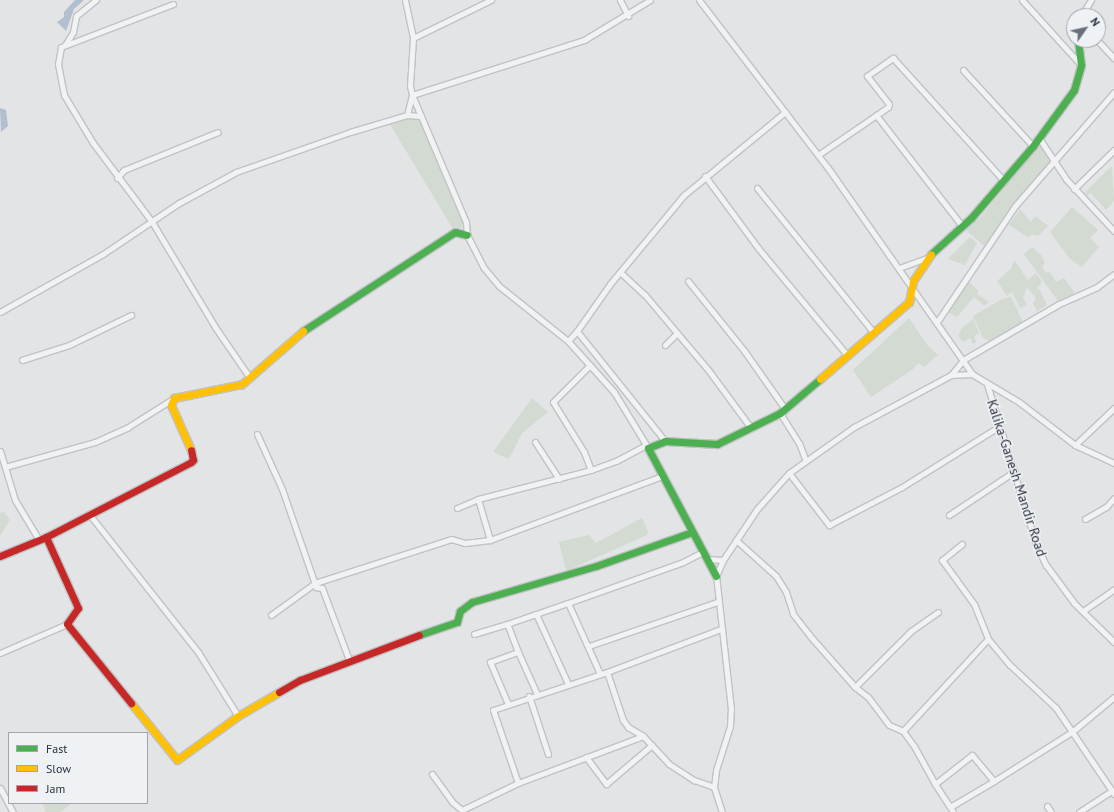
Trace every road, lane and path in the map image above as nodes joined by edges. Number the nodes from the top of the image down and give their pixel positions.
1 (96, 0) edge
2 (405, 0) edge
3 (491, 0) edge
4 (620, 0) edge
5 (650, 0) edge
6 (699, 0) edge
7 (1022, 0) edge
8 (173, 4) dead end
9 (628, 16) junction
10 (413, 38) junction
11 (64, 45) junction
12 (1079, 48) edge
13 (1105, 48) edge
14 (1114, 58) edge
15 (1081, 65) junction
16 (963, 70) dead end
17 (1114, 92) edge
18 (412, 94) junction
19 (785, 112) junction
20 (407, 115) junction
21 (876, 115) junction
22 (420, 116) junction
23 (218, 132) dead end
24 (1039, 138) junction
25 (1033, 146) junction
26 (1114, 150) edge
27 (818, 155) junction
28 (1054, 160) junction
29 (705, 176) junction
30 (117, 178) junction
31 (1004, 181) junction
32 (757, 188) dead end
33 (1074, 188) junction
34 (152, 222) junction
35 (466, 222) junction
36 (962, 226) junction
37 (458, 231) junction
38 (1114, 231) edge
39 (468, 235) junction
40 (927, 258) junction
41 (899, 268) junction
42 (620, 272) junction
43 (1114, 274) edge
44 (688, 281) dead end
45 (912, 289) junction
46 (921, 301) junction
47 (909, 302) junction
48 (0, 312) edge
49 (132, 315) dead end
50 (937, 322) junction
51 (577, 332) junction
52 (873, 332) junction
53 (677, 333) junction
54 (568, 341) junction
55 (665, 345) dead end
56 (847, 355) junction
57 (22, 360) dead end
58 (963, 360) junction
59 (590, 365) junction
60 (972, 374) junction
61 (951, 375) junction
62 (250, 378) junction
63 (987, 384) junction
64 (171, 400) junction
65 (1114, 408) edge
66 (783, 411) junction
67 (1000, 426) junction
68 (752, 428) junction
69 (257, 434) dead end
70 (665, 441) junction
71 (535, 442) dead end
72 (1075, 445) junction
73 (647, 446) junction
74 (0, 451) edge
75 (805, 459) junction
76 (1114, 463) edge
77 (5, 467) junction
78 (591, 470) junction
79 (1015, 471) junction
80 (789, 473) junction
81 (662, 476) junction
82 (559, 479) junction
83 (1114, 498) edge
84 (478, 499) junction
85 (457, 508) dead end
86 (89, 514) junction
87 (949, 515) dead end
88 (1085, 518) dead end
89 (692, 532) junction
90 (42, 538) junction
91 (490, 540) junction
92 (736, 540) junction
93 (962, 544) dead end
94 (704, 555) junction
95 (0, 556) edge
96 (723, 560) junction
97 (716, 576) junction
98 (316, 584) junction
99 (1114, 590) edge
100 (717, 602) junction
101 (568, 603) junction
102 (938, 612) dead end
103 (1083, 612) junction
104 (536, 614) junction
105 (271, 615) dead end
106 (66, 624) junction
107 (507, 624) junction
108 (721, 629) junction
109 (474, 634) dead end
110 (988, 638) junction
111 (1114, 642) edge
112 (589, 646) junction
113 (518, 652) junction
114 (0, 653) edge
115 (350, 660) junction
116 (607, 672) junction
117 (600, 674) junction
118 (568, 684) junction
119 (855, 687) junction
120 (537, 694) junction
121 (529, 696) junction
122 (1114, 697) edge
123 (508, 704) junction
124 (238, 716) junction
125 (903, 731) junction
126 (1073, 731) junction
127 (644, 736) junction
128 (652, 745) junction
129 (548, 754) dead end
130 (586, 757) junction
131 (432, 774) dead end
132 (994, 781) junction
133 (518, 783) junction
134 (935, 784) junction
135 (714, 787) junction
136 (0, 788) edge
137 (1113, 792) edge
138 (8, 803) edge
139 (1047, 806) dead end
140 (952, 810) edge
141 (721, 812) edge
142 (1051, 812) edge
143 (1079, 812) edge

1 - 11 street
2 - 10 street
3 - 10 street
4 - 9 street
5 - 9 street
6 - 19 street
7 - 15 street
8 - 11 street
9 - 18 street
10 - 18 street
11 - 30 street
12 - 15 street
13 - 14 street
15 - 24 street
16 - 25 street
17 - 28 street
18 - 20 street
18 - 22 street
19 - 27 street
19 - 29 street
20 - 22 street
20 - 34 street
21 - 27 street
21 - 31 street
21 - 36 street
22 - 35 street
23 - 30 street
24 - 25 street
24 - 28 street
25 - 31 street
26 - 33 street
27 - 41 street
28 - 33 street
28 - 50 street
29 - 42 street
29 - 56 street
30 - 34 street
31 - 36 street
32 - 52 street
33 - 38 street
34 - 48 street
34 - 62 street
35 - 37 street
35 - 39 street
36 - 40 street
37 - 39 street
37 - 62 street
39 - 54 street
40 - 41 street
40 - 45 street
41 - 45 street
42 - 51 street
42 - 53 street
43 - 58 street
44 - 66 street
45 - 46 street
45 - 47 street
46 - 47 street
46 - 50 street
47 - 52 street
49 - 57 street
50 - 58 street
51 - 54 street
51 - 70 street
52 - 56 street
53 - 55 street
53 - 68 street
54 - 59 street
56 - 66 street
58 - 60 street
58 - 61 street
59 - 73 street
59 - 78 street
60 - 61 street
60 - 63 street
61 - 75 street
62 - 64 street
63 - 67 street, Kalika-Ganesh Mandir Road
63 - 72 street
64 - 77 street
64 - 86 street
65 - 72 street
66 - 68 street
66 - 75 street
67 - 79 street, Kalika-Ganesh Mandir Road
67 - 80 street
68 - 70 street
69 - 98 street
70 - 73 street
71 - 82 street
72 - 76 street
73 - 78 street
73 - 81 street
74 - 77 street
75 - 80 street
77 - 90 street
78 - 82 street
79 - 87 street
79 - 103 street, Kalika-Ganesh Mandir Road
80 - 92 street
81 - 89 street
81 - 91 street
82 - 84 street
83 - 88 street
84 - 85 street
84 - 91 street
86 - 90 street
86 - 124 street
89 - 94 street
89 - 115 street
90 - 95 street
90 - 106 street
91 - 98 street
92 - 96 street
92 - 119 street
93 - 110 street
94 - 96 street
94 - 97 street
94 - 101 street
96 - 97 street
97 - 100 street
98 - 105 street
98 - 115 street
99 - 103 street
100 - 108 street
100 - 112 street
101 - 104 street
101 - 112 street
102 - 119 street
103 - 111 street, Kalika-Ganesh Mandir Road
104 - 107 street
104 - 118 street
106 - 114 street
106 - 124 street
107 - 109 street
107 - 113 street
108 - 116 street
108 - 135 street
110 - 125 street
110 - 126 street
112 - 117 street
113 - 120 street
113 - 123 street
115 - 124 street
116 - 117 street
116 - 127 street
117 - 118 street
118 - 120 street
119 - 125 street
120 - 121 street
121 - 123 street
121 - 129 street
122 - 126 street
123 - 133 street
125 - 134 street
126 - 132 street
126 - 137 street
127 - 128 street
127 - 130 street
128 - 130 street
128 - 135 street
130 - 133 street
131 - 133 street
132 - 134 street
132 - 140 street
134 - 140 street
135 - 141 street
136 - 138 street
137 - 143 street
139 - 142 street

